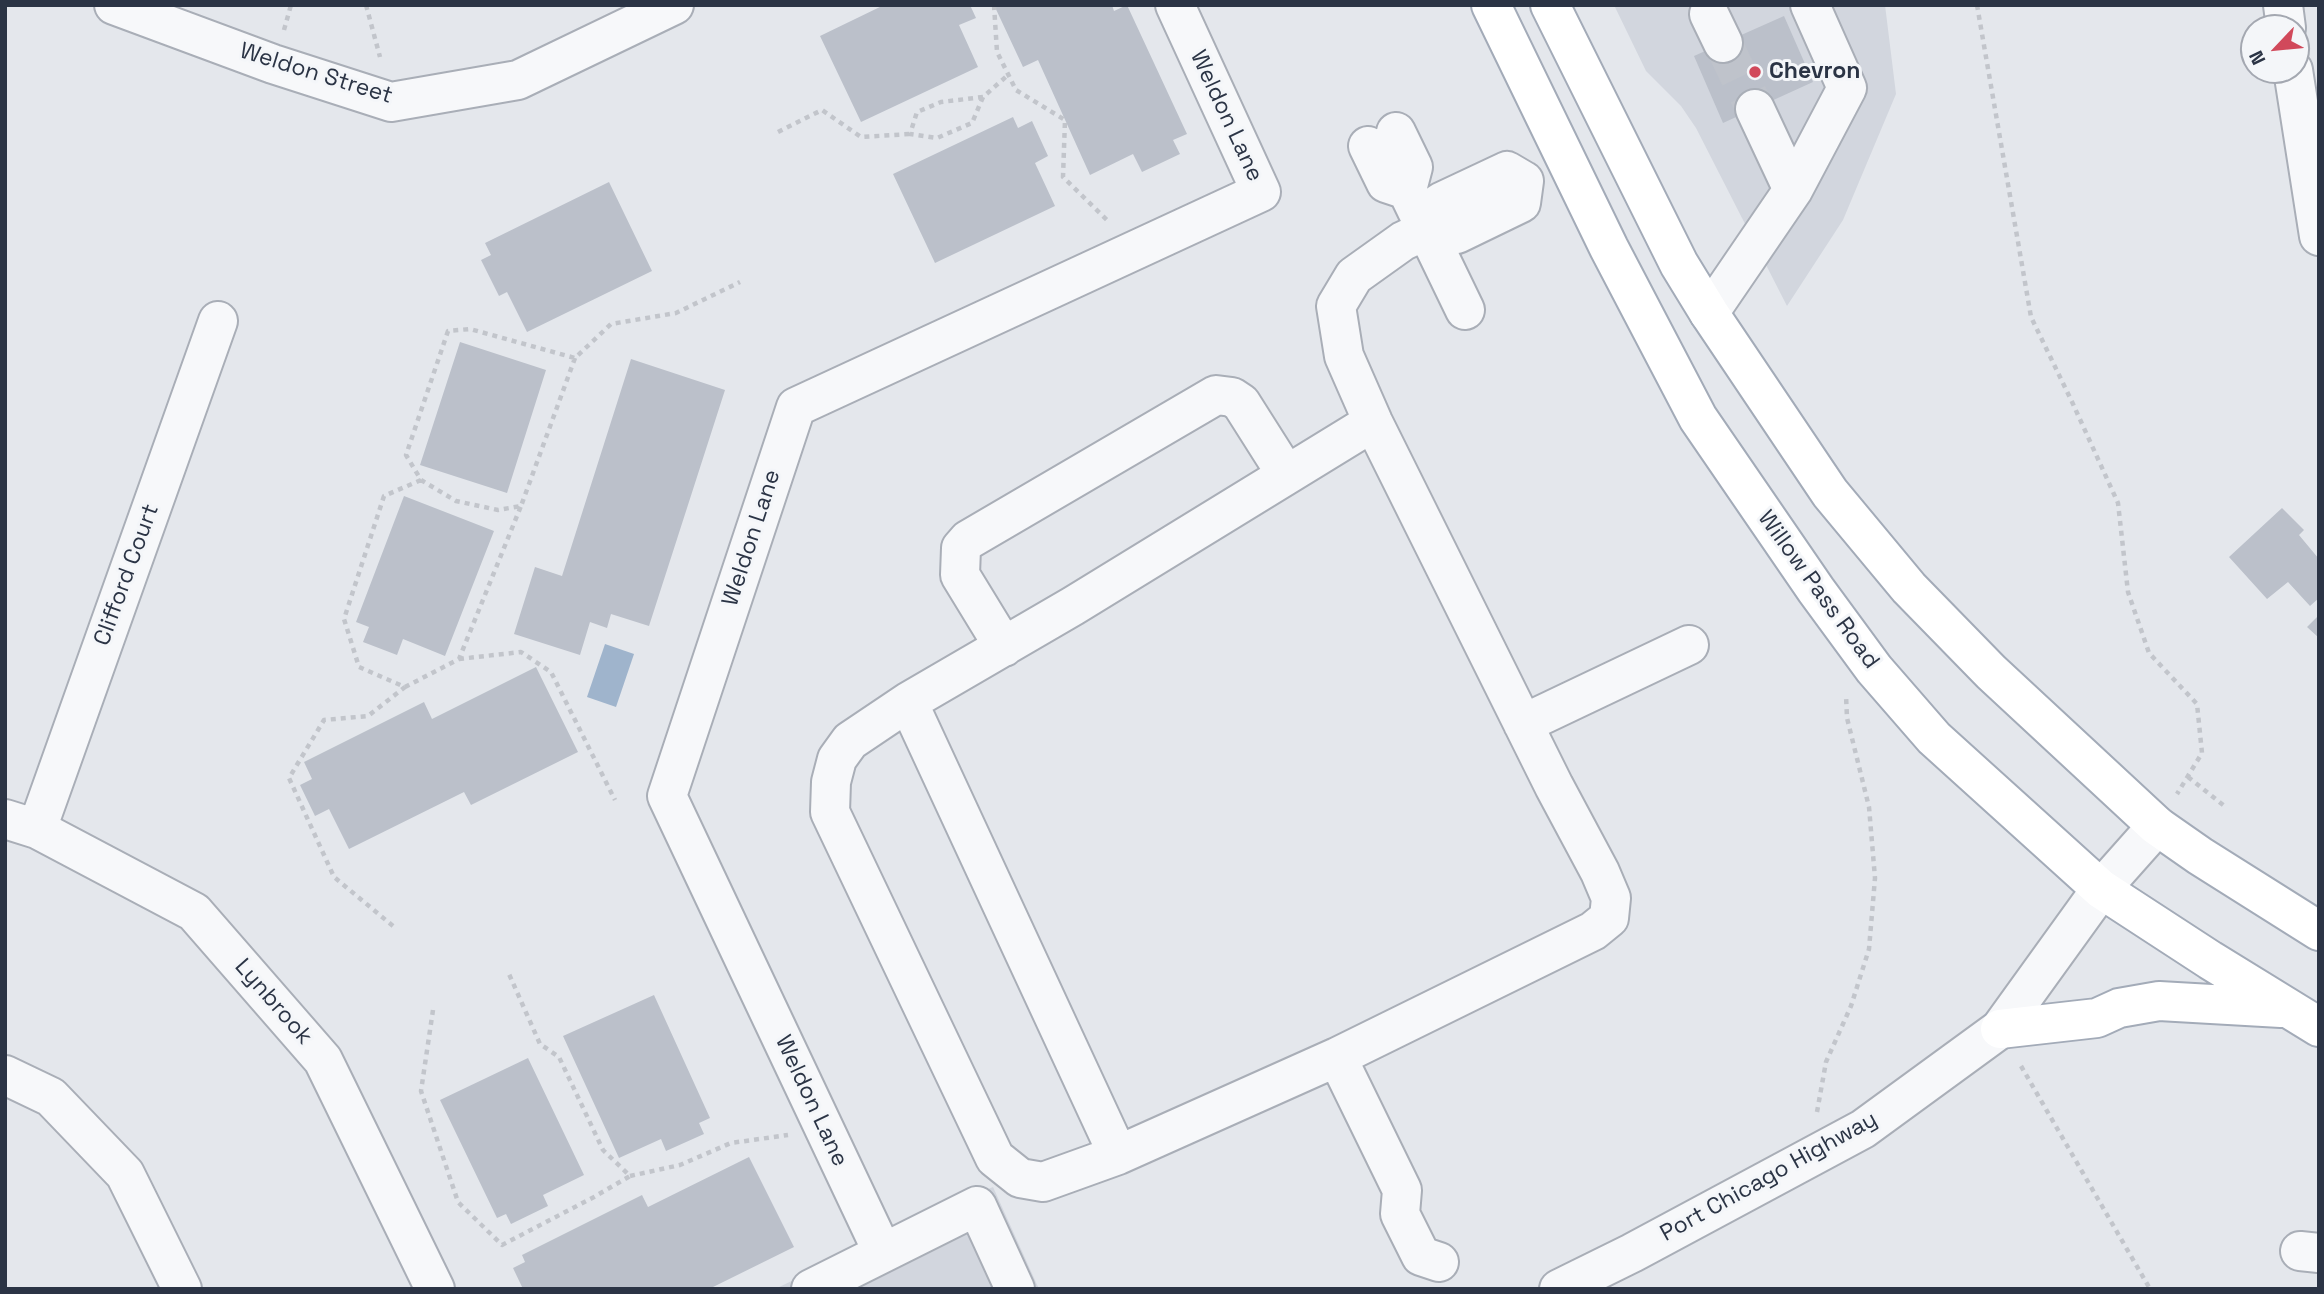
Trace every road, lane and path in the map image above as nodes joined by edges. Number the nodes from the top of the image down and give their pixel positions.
1 (114, 5) edge
2 (366, 5) edge
3 (674, 5) edge
4 (994, 5) edge
5 (1175, 5) edge
6 (1492, 5) edge
7 (1550, 5) edge
8 (1810, 5) edge
9 (1977, 5) edge
10 (1008, 75) junction
11 (2295, 84) edge
12 (983, 97) junction
13 (391, 102) junction
14 (1755, 109) tunnel mouth
15 (778, 132) dead end
16 (910, 134) junction
17 (1382, 139) dead end
18 (1567, 161) junction
19 (1793, 190) junction
20 (1434, 227) junction
21 (2319, 236) edge
22 (1137, 250) junction
23 (740, 282) dead end
24 (1465, 310) dead end
25 (1709, 313) junction
26 (218, 321) dead end
27 (575, 358) junction
28 (1373, 422) junction
29 (1286, 474) junction
30 (421, 480) junction
31 (521, 506) junction
32 (1689, 645) dead end
33 (1004, 646) junction
34 (459, 659) junction
35 (405, 687) junction
36 (1846, 692) dead end
37 (908, 702) junction
38 (1523, 724) junction
39 (2188, 776) junction
40 (615, 800) dead end
41 (2227, 808) dead end
42 (21, 824) edge
43 (2157, 826) junction
44 (2101, 889) junction
45 (393, 926) dead end
46 (2319, 932) edge
47 (509, 974) dead end
48 (2286, 1008) junction
49 (433, 1010) dead end
50 (2319, 1027) edge
51 (2000, 1029) junction
52 (1338, 1056) junction
53 (5, 1075) edge
54 (825, 1130) junction
55 (1118, 1155) junction
56 (1809, 1159) junction
57 (630, 1176) junction
58 (883, 1253) junction
59 (1446, 1275) edge
60 (429, 1287) edge
61 (182, 1289) edge
62 (811, 1289) edge
63 (1015, 1289) edge
64 (1559, 1289) edge
65 (2150, 1289) edge

1 - 13 street, Weldon Street
2 - 13 path
3 - 13 street, Weldon Street
4 - 10 path
5 - 22 street, Weldon Lane
6 - 18 main road, Willow Pass Road
7 - 25 main road
8 - 19 street
9 - 39 path
10 - 12 path
10 - 22 path
11 - 21 street
12 - 16 path
12 - 16 path
14 - 19 street
15 - 16 path
17 - 20 street
18 - 20 street
18 - 44 main road, Willow Pass Road
19 - 25 street
20 - 24 street
20 - 28 street
22 - 54 street, Weldon Lane
23 - 27 path
25 - 43 main road
26 - 42 street, Clifford Court
27 - 30 path
27 - 31 path
28 - 29 street
28 - 38 street
29 - 33 street
29 - 33 street
30 - 31 path
30 - 35 path
31 - 34 path
32 - 38 street
33 - 37 street
34 - 35 path
34 - 40 path
35 - 45 path
36 - 56 path
37 - 55 street
37 - 55 street
38 - 52 street
39 - 41 path
39 - 43 path
42 - 60 street, Lynbrook
43 - 44 street, Port Chicago Highway
43 - 46 main road
44 - 48 main road, Willow Pass Road
44 - 51 street, Port Chicago Highway
47 - 57 path
48 - 50 main road, Willow Pass Road
48 - 51 main road
49 - 57 path
51 - 56 street, Port Chicago Highway
51 - 65 path
52 - 55 street
52 - 59 street
53 - 61 street
54 - 57 path
54 - 58 street, Weldon Lane
56 - 64 street, Port Chicago Highway
58 - 62 street
58 - 63 street

